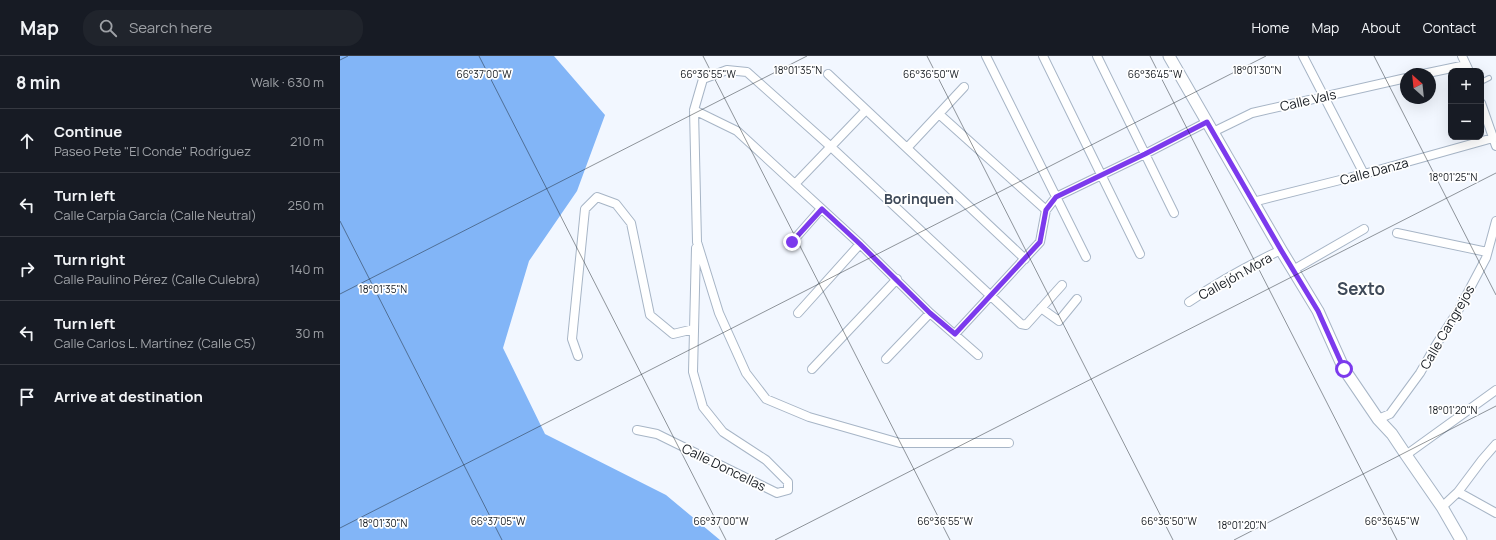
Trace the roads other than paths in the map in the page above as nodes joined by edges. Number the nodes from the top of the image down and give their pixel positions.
1 (986, 56) edge
2 (1043, 56) edge
3 (1097, 56) edge
4 (1168, 56) edge
5 (1303, 56) edge
6 (1462, 56) edge
7 (1468, 68) edge
8 (1448, 71) edge
9 (1436, 72) edge
10 (828, 74) dead end
11 (1490, 78) dead end
12 (1400, 79) edge
13 (1484, 81) edge
14 (964, 87) dead end
15 (1323, 96) junction
16 (1481, 104) edge
17 (694, 110) junction
18 (866, 110) junction
19 (939, 114) junction
20 (1210, 127) junction
21 (1495, 142) edge
22 (830, 146) junction
23 (907, 148) junction
24 (1145, 154) junction
25 (1364, 174) junction
26 (1101, 176) junction
27 (795, 184) junction
28 (1056, 197) junction
29 (1253, 202) junction
30 (822, 209) junction
31 (1046, 210) junction
32 (1174, 213) dead end
33 (1496, 221) edge
34 (1364, 229) dead end
35 (1397, 233) dead end
36 (697, 242) junction
37 (792, 242) dead end
38 (860, 244) junction
39 (1281, 250) junction
40 (1487, 252) junction
41 (1140, 254) dead end
42 (1086, 257) dead end
43 (1025, 259) junction
44 (1293, 270) junction
45 (897, 279) junction
46 (1062, 285) dead end
47 (990, 296) junction
48 (1077, 299) dead end
49 (1189, 302) dead end
50 (1041, 308) junction
51 (798, 312) dead end
52 (930, 313) junction
53 (694, 329) junction
54 (955, 334) junction
55 (978, 355) dead end
56 (578, 356) dead end
57 (886, 359) dead end
58 (812, 369) dead end
59 (1496, 390) edge
60 (1378, 419) junction
61 (637, 430) dead end
62 (1009, 443) dead end
63 (1496, 444) edge
64 (1406, 455) junction
65 (1458, 492) junction
66 (1442, 507) junction
67 (1496, 513) edge
68 (1461, 540) edge

1 - 28 street
2 - 26 street
3 - 24 street
4 - 20 street
5 - 15 street
6 - 7 street
8 - 9 street
10 - 18 street
11 - 13 lane
12 - 15 street, Calle Vals
14 - 19 street
15 - 20 street, Calle Vals
15 - 25 street
16 - 21 street
17 - 22 street
17 - 27 street
17 - 36 street
18 - 22 street
18 - 23 street
19 - 23 street
19 - 31 street
20 - 24 street, Calle Vals
20 - 29 street
21 - 25 street, Calle Danza
22 - 27 street
22 - 47 street
23 - 43 street
24 - 26 street, Calle Vals
24 - 32 street
25 - 29 street, Calle Danza
26 - 28 street, Calle Vals
26 - 41 street
27 - 30 street
28 - 31 street
28 - 42 street
29 - 39 street
30 - 37 street
30 - 38 street
31 - 43 street
33 - 40 street, Calle Cangrejos
34 - 44 street
35 - 40 street
36 - 53 street, Calle Doncellas
36 - 62 street
38 - 45 street
38 - 51 street
39 - 44 street
39 - 49 street, Callejón Mora
40 - 60 street, Calle Cangrejos
43 - 47 street
44 - 60 street
45 - 52 street
45 - 58 street
46 - 50 street
47 - 50 street
47 - 54 street
48 - 50 street
52 - 54 street
52 - 57 street
53 - 56 street
53 - 61 street, Calle Doncellas
54 - 55 street
59 - 64 street
60 - 64 street
63 - 65 street
64 - 66 street
65 - 66 street
65 - 67 street
66 - 68 street

